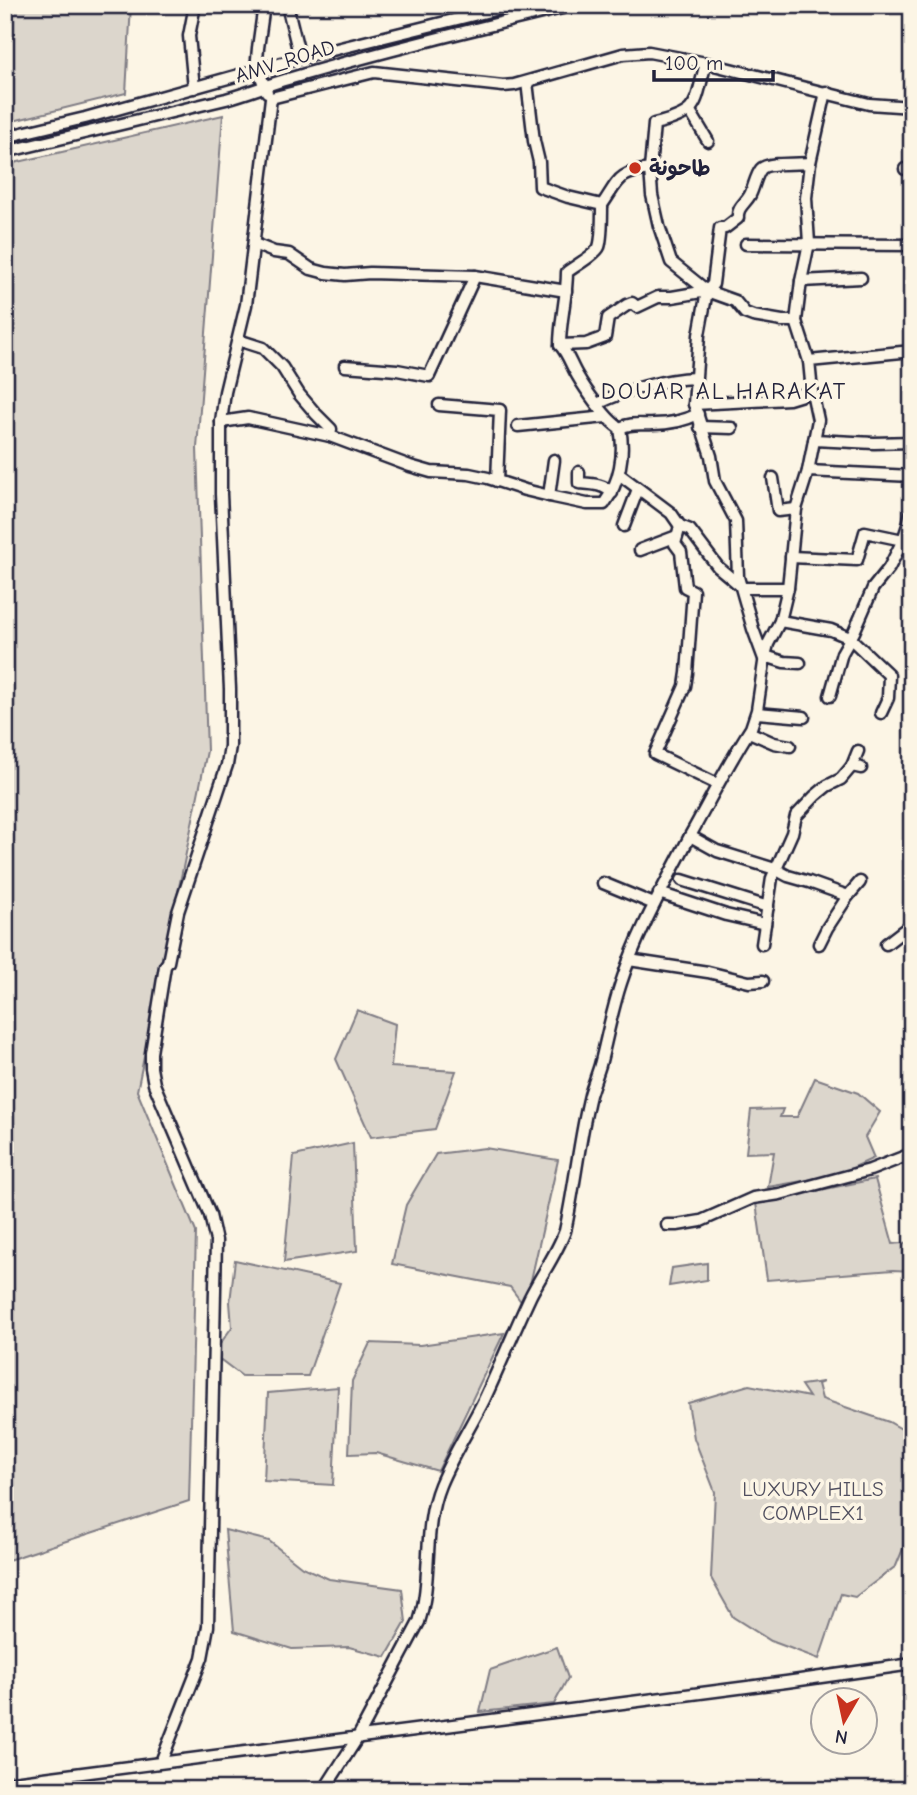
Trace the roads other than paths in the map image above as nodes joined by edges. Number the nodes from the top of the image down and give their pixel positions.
1 (195, 5) edge
2 (264, 5) edge
3 (287, 5) edge
4 (514, 5) edge
5 (575, 5) edge
6 (300, 58) junction
7 (706, 62) junction
8 (256, 70) junction
9 (527, 82) junction
10 (214, 83) junction
11 (264, 87) junction
12 (194, 88) junction
13 (826, 92) junction
14 (271, 98) junction
15 (218, 100) junction
16 (912, 107) edge
17 (690, 111) junction
18 (85, 118) junction
19 (63, 123) junction
20 (88, 132) junction
21 (5, 137) edge
22 (66, 137) junction
23 (708, 141) dead end
24 (5, 152) edge
25 (810, 163) junction
26 (650, 169) junction
27 (602, 205) junction
28 (809, 243) junction
29 (254, 244) junction
30 (746, 244) dead end
31 (912, 245) edge
32 (475, 276) junction
33 (861, 278) dead end
34 (801, 281) junction
35 (566, 291) junction
36 (707, 291) junction
37 (796, 321) junction
38 (238, 340) junction
39 (560, 345) junction
40 (912, 351) edge
41 (809, 361) junction
42 (345, 366) dead end
43 (695, 378) junction
44 (811, 392) junction
45 (597, 404) junction
46 (439, 405) dead end
47 (696, 409) junction
48 (606, 417) junction
49 (221, 422) junction
50 (518, 426) dead end
51 (700, 426) junction
52 (620, 428) junction
53 (732, 428) dead end
54 (330, 436) junction
55 (814, 440) junction
56 (912, 442) edge
57 (554, 460) dead end
58 (808, 471) junction
59 (579, 472) dead end
60 (619, 474) junction
61 (912, 476) edge
62 (773, 478) dead end
63 (497, 481) junction
64 (638, 489) junction
65 (612, 493) junction
66 (550, 496) junction
67 (912, 508) edge
68 (796, 509) junction
69 (624, 526) dead end
70 (679, 531) junction
71 (903, 540) junction
72 (640, 550) dead end
73 (791, 556) junction
74 (788, 587) junction
75 (743, 588) junction
76 (780, 621) junction
77 (850, 638) junction
78 (765, 658) junction
79 (800, 663) dead end
80 (831, 696) dead end
81 (757, 713) junction
82 (881, 713) dead end
83 (804, 717) dead end
84 (749, 732) junction
85 (790, 746) dead end
86 (858, 751) dead end
87 (718, 783) junction
88 (691, 836) junction
89 (775, 869) junction
90 (682, 880) dead end
91 (603, 883) dead end
92 (860, 883) dead end
93 (659, 893) junction
94 (848, 896) junction
95 (654, 904) junction
96 (768, 907) junction
97 (765, 924) junction
98 (912, 924) edge
99 (762, 944) dead end
100 (819, 944) dead end
101 (886, 944) dead end
102 (629, 960) junction
103 (763, 981) dead end
104 (912, 1152) edge
105 (667, 1225) dead end
106 (912, 1664) edge
107 (358, 1737) junction
108 (160, 1762) junction
109 (5, 1783) edge
110 (324, 1790) edge

1 - 12 street
2 - 8 street
3 - 6 street
4 - 6 street
5 - 11 street, AMV_ROAD
6 - 8 street
7 - 9 street
7 - 13 street
7 - 17 street
8 - 10 street
8 - 11 street
9 - 14 street
9 - 27 street
10 - 12 street
10 - 15 street
11 - 14 street
11 - 15 street, AMV_ROAD
12 - 18 street
13 - 16 street
13 - 25 street
14 - 29 street
15 - 20 street, AMV_ROAD
17 - 23 street
17 - 26 street
18 - 19 street
18 - 20 street
19 - 21 street
19 - 22 street
20 - 22 street, AMV_ROAD
22 - 24 street, AMV_ROAD
25 - 28 street
25 - 36 street
26 - 27 street
26 - 36 street
27 - 35 street
28 - 30 street
28 - 31 street
28 - 34 street
29 - 32 street
29 - 38 street
32 - 35 street
32 - 42 street
33 - 34 street
34 - 37 street
35 - 39 street
36 - 37 street
36 - 39 street
36 - 43 street
37 - 41 street
38 - 49 street
38 - 54 street
39 - 45 street
40 - 41 street
41 - 44 street
43 - 45 street
43 - 47 street
44 - 47 street
44 - 55 street
45 - 48 street
46 - 63 street
47 - 51 street
47 - 52 street
48 - 50 street
48 - 52 street
49 - 54 street
49 - 108 street
51 - 53 street
51 - 75 street
52 - 60 street
54 - 63 street
55 - 56 street
55 - 58 street
57 - 66 street
58 - 61 street
58 - 68 street
59 - 65 street
60 - 64 street
60 - 65 street
62 - 68 street
63 - 66 street
64 - 69 street
64 - 70 street
65 - 66 street
67 - 71 street
68 - 73 street
70 - 72 street
70 - 75 street
70 - 87 street
71 - 73 street
71 - 77 street
73 - 74 street
74 - 75 street
74 - 76 street
75 - 78 street
76 - 77 street
76 - 78 street
77 - 80 street
77 - 82 street
78 - 79 street
78 - 81 street
81 - 83 street
81 - 84 street
84 - 85 street
84 - 87 street
86 - 89 street
87 - 88 street
88 - 89 street
88 - 93 street
89 - 94 street
89 - 96 street
90 - 96 street
91 - 95 street
92 - 94 street
93 - 95 street
93 - 97 street
94 - 100 street
95 - 102 street
96 - 97 street
97 - 99 street
98 - 101 street
102 - 103 street
102 - 107 street
104 - 105 street
106 - 107 street
107 - 108 street
107 - 110 street
108 - 109 street

